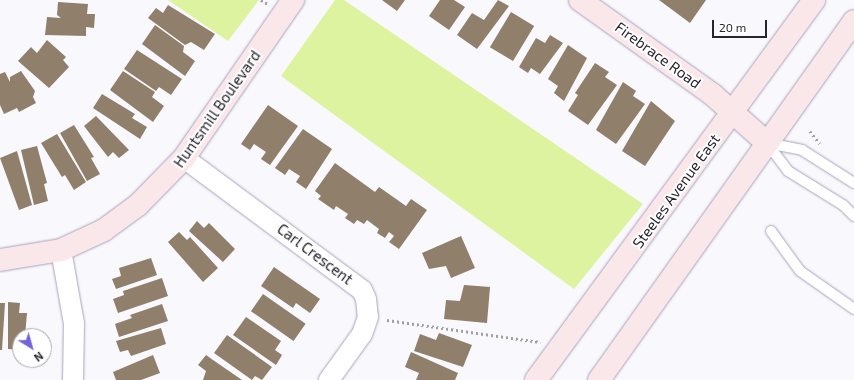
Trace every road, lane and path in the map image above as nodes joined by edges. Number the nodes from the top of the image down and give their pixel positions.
1 (293, 0) edge
2 (814, 0) edge
3 (585, 1) edge
4 (854, 21) edge
5 (734, 113) junction
6 (767, 143) junction
7 (184, 158) junction
8 (854, 183) edge
9 (854, 216) edge
10 (771, 231) dead end
11 (61, 250) junction
12 (0, 260) edge
13 (854, 309) edge
14 (368, 317) junction
15 (544, 342) dead end
16 (73, 380) edge
17 (328, 380) edge
18 (536, 380) edge
19 (599, 380) edge

1 - 7 main road, Huntsmill Boulevard
2 - 5 main road, Steeles Avenue East
3 - 5 main road, Firebrace Road
4 - 6 main road
5 - 6 main road, Firebrace Road
5 - 18 main road, Steeles Avenue East
6 - 8 lane
6 - 9 lane
6 - 19 main road
7 - 11 main road, Huntsmill Boulevard
7 - 14 street, Carl Crescent
10 - 13 lane
11 - 12 main road, Huntsmill Boulevard
11 - 16 street
14 - 15 path
14 - 17 street

